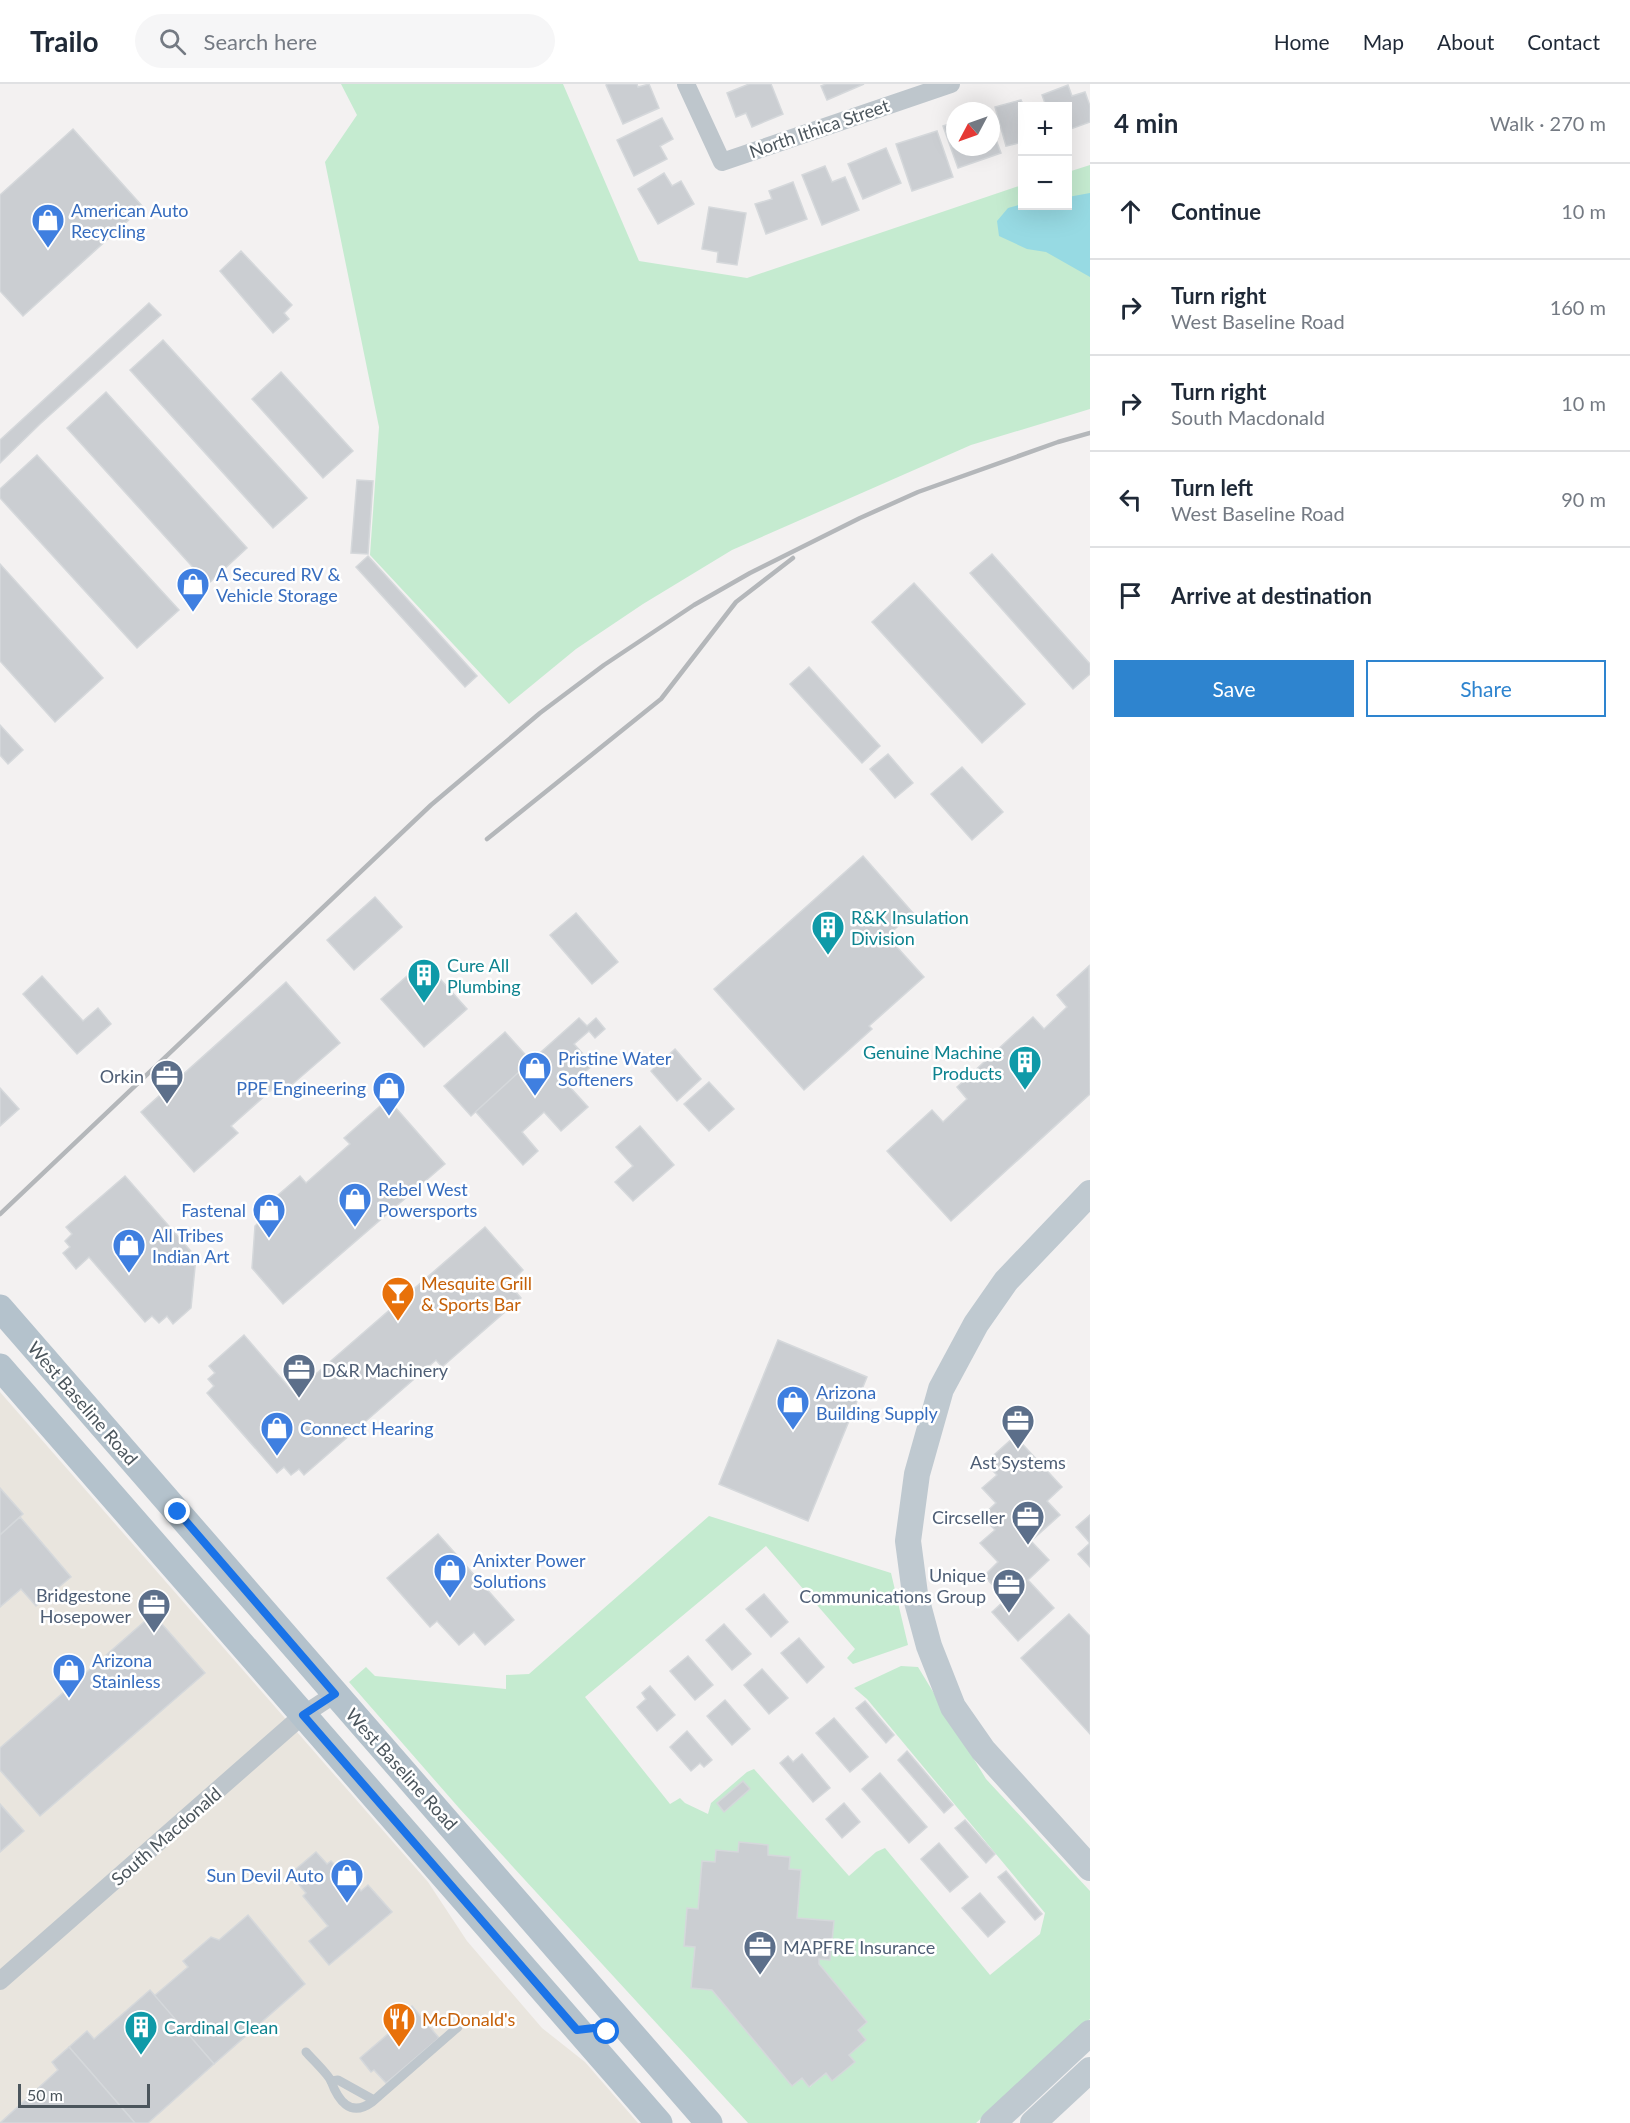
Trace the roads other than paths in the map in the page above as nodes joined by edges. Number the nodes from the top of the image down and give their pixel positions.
1 (686, 84) edge
2 (951, 84) edge
3 (924, 88) edge
4 (1090, 1193) edge
5 (0, 1308) edge
6 (0, 1367) edge
7 (95, 1417) junction
8 (66, 1443) junction
9 (335, 1694) junction
10 (303, 1715) junction
11 (1090, 1868) edge
12 (0, 1981) edge
13 (458, 2027) dead end
14 (577, 2030) junction
15 (1090, 2033) edge
16 (306, 2052) dead end
17 (1090, 2070) edge
18 (331, 2081) junction
19 (1038, 2082) junction
20 (1062, 2097) junction
21 (374, 2100) junction
22 (658, 2123) edge
23 (700, 2123) edge
24 (709, 2123) edge
25 (993, 2123) edge
26 (1033, 2123) edge

1 - 3 street, North Ithica Street
2 - 3 street, North Ithica Street
4 - 11 street
5 - 7 main road, West Baseline Road
6 - 8 main road
7 - 8 main road
7 - 9 main road, West Baseline Road
8 - 10 main road
9 - 10 street, South Macdonald
9 - 24 main road, West Baseline Road
10 - 12 street, South Macdonald
10 - 14 main road
13 - 21 lane
14 - 22 main road
14 - 23 main road
15 - 19 street
16 - 18 lane
17 - 20 street
18 - 21 lane
18 - 21 lane
19 - 20 street
19 - 25 street
20 - 26 street

